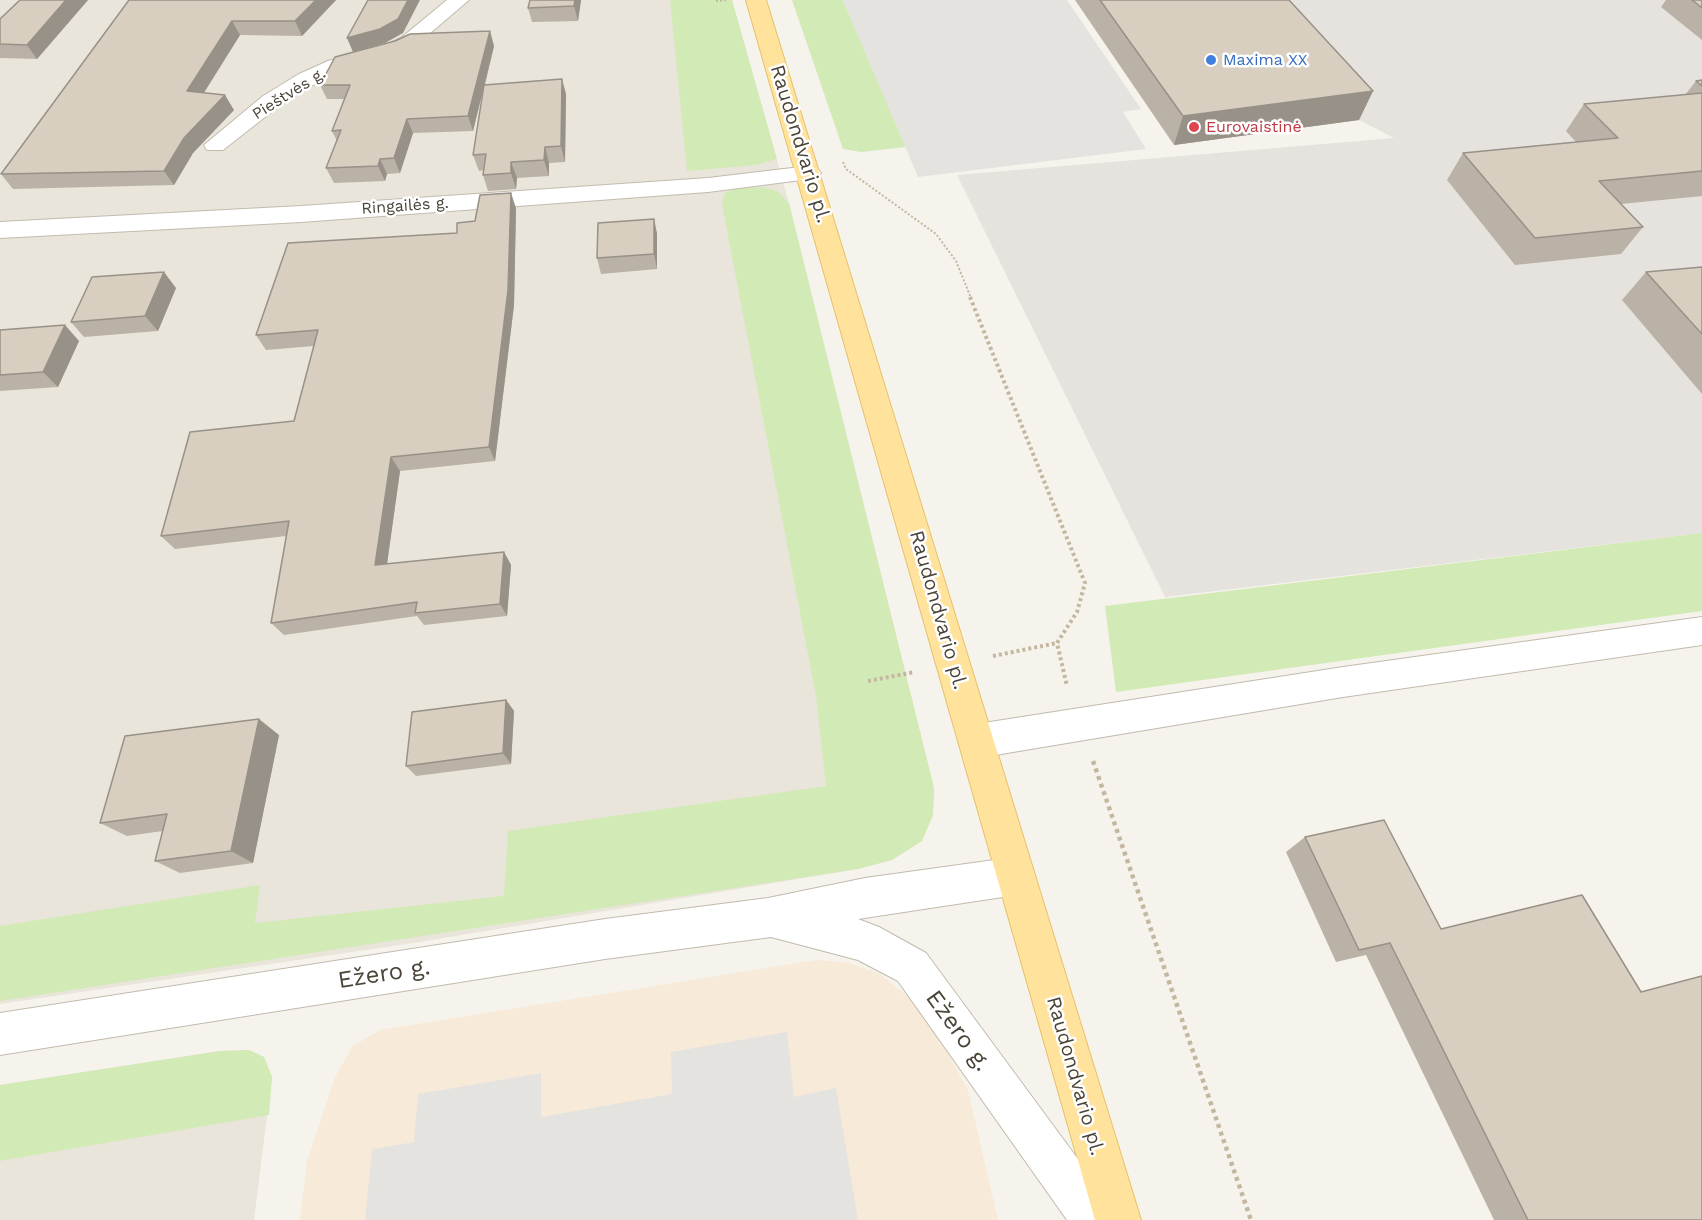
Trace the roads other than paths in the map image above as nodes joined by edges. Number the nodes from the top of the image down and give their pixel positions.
1 (459, 0) edge
2 (756, 0) edge
3 (215, 145) dead end
4 (809, 173) junction
5 (0, 230) edge
6 (1702, 631) edge
7 (977, 741) junction
8 (1016, 876) junction
9 (768, 918) junction
10 (0, 1034) edge
11 (1095, 1220) edge
12 (1118, 1220) edge

1 - 3 street, Pieštvės g.
2 - 4 main road, Raudondvario pl.
4 - 5 street, Ringailės g.
4 - 7 main road, Raudondvario pl.
6 - 7 street
7 - 8 main road, Raudondvario pl.
8 - 9 street, Ežero g.
8 - 12 main road, Raudondvario pl.
9 - 10 street, Ežero g.
9 - 11 street, Ežero g.

